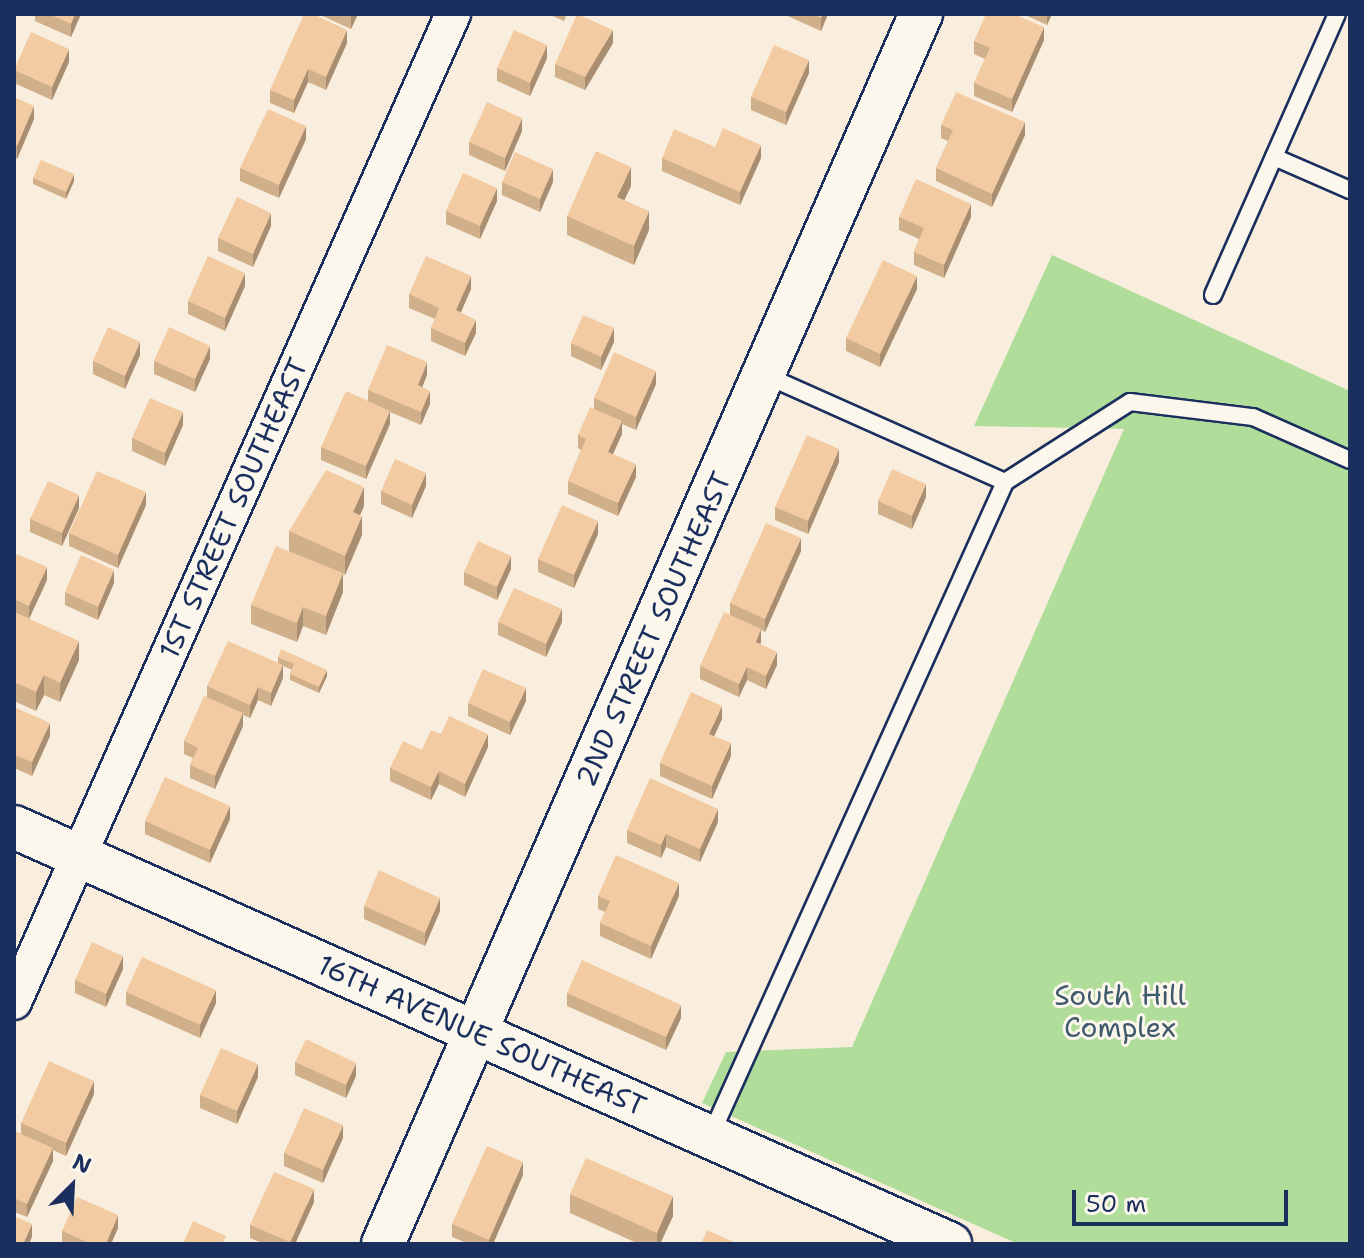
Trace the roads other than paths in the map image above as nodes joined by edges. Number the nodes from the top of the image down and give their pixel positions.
1 (453, 14) edge
2 (921, 14) edge
3 (1337, 14) edge
4 (1274, 157) junction
5 (1350, 190) edge
6 (1213, 295) dead end
7 (764, 375) junction
8 (1350, 460) edge
9 (1005, 482) junction
10 (14, 827) edge
11 (78, 855) junction
12 (14, 1002) edge
13 (476, 1033) junction
14 (709, 1137) junction
15 (383, 1244) edge
16 (950, 1244) edge

1 - 11 street, 1ST STREET SOUTHEAST
2 - 7 street, 2ND STREET SOUTHEAST
3 - 4 lane
4 - 5 lane
4 - 6 lane
7 - 9 lane
7 - 13 street, 2ND STREET SOUTHEAST
8 - 9 lane
9 - 14 lane
10 - 11 street, 16TH AVENUE SOUTHEAST
11 - 12 street, 1ST STREET SOUTHEAST
11 - 13 street, 16TH AVENUE SOUTHEAST
13 - 14 street, 16TH AVENUE SOUTHEAST
13 - 15 street, 2ND STREET SOUTHEAST
14 - 16 street, 16TH AVENUE SOUTHEAST

